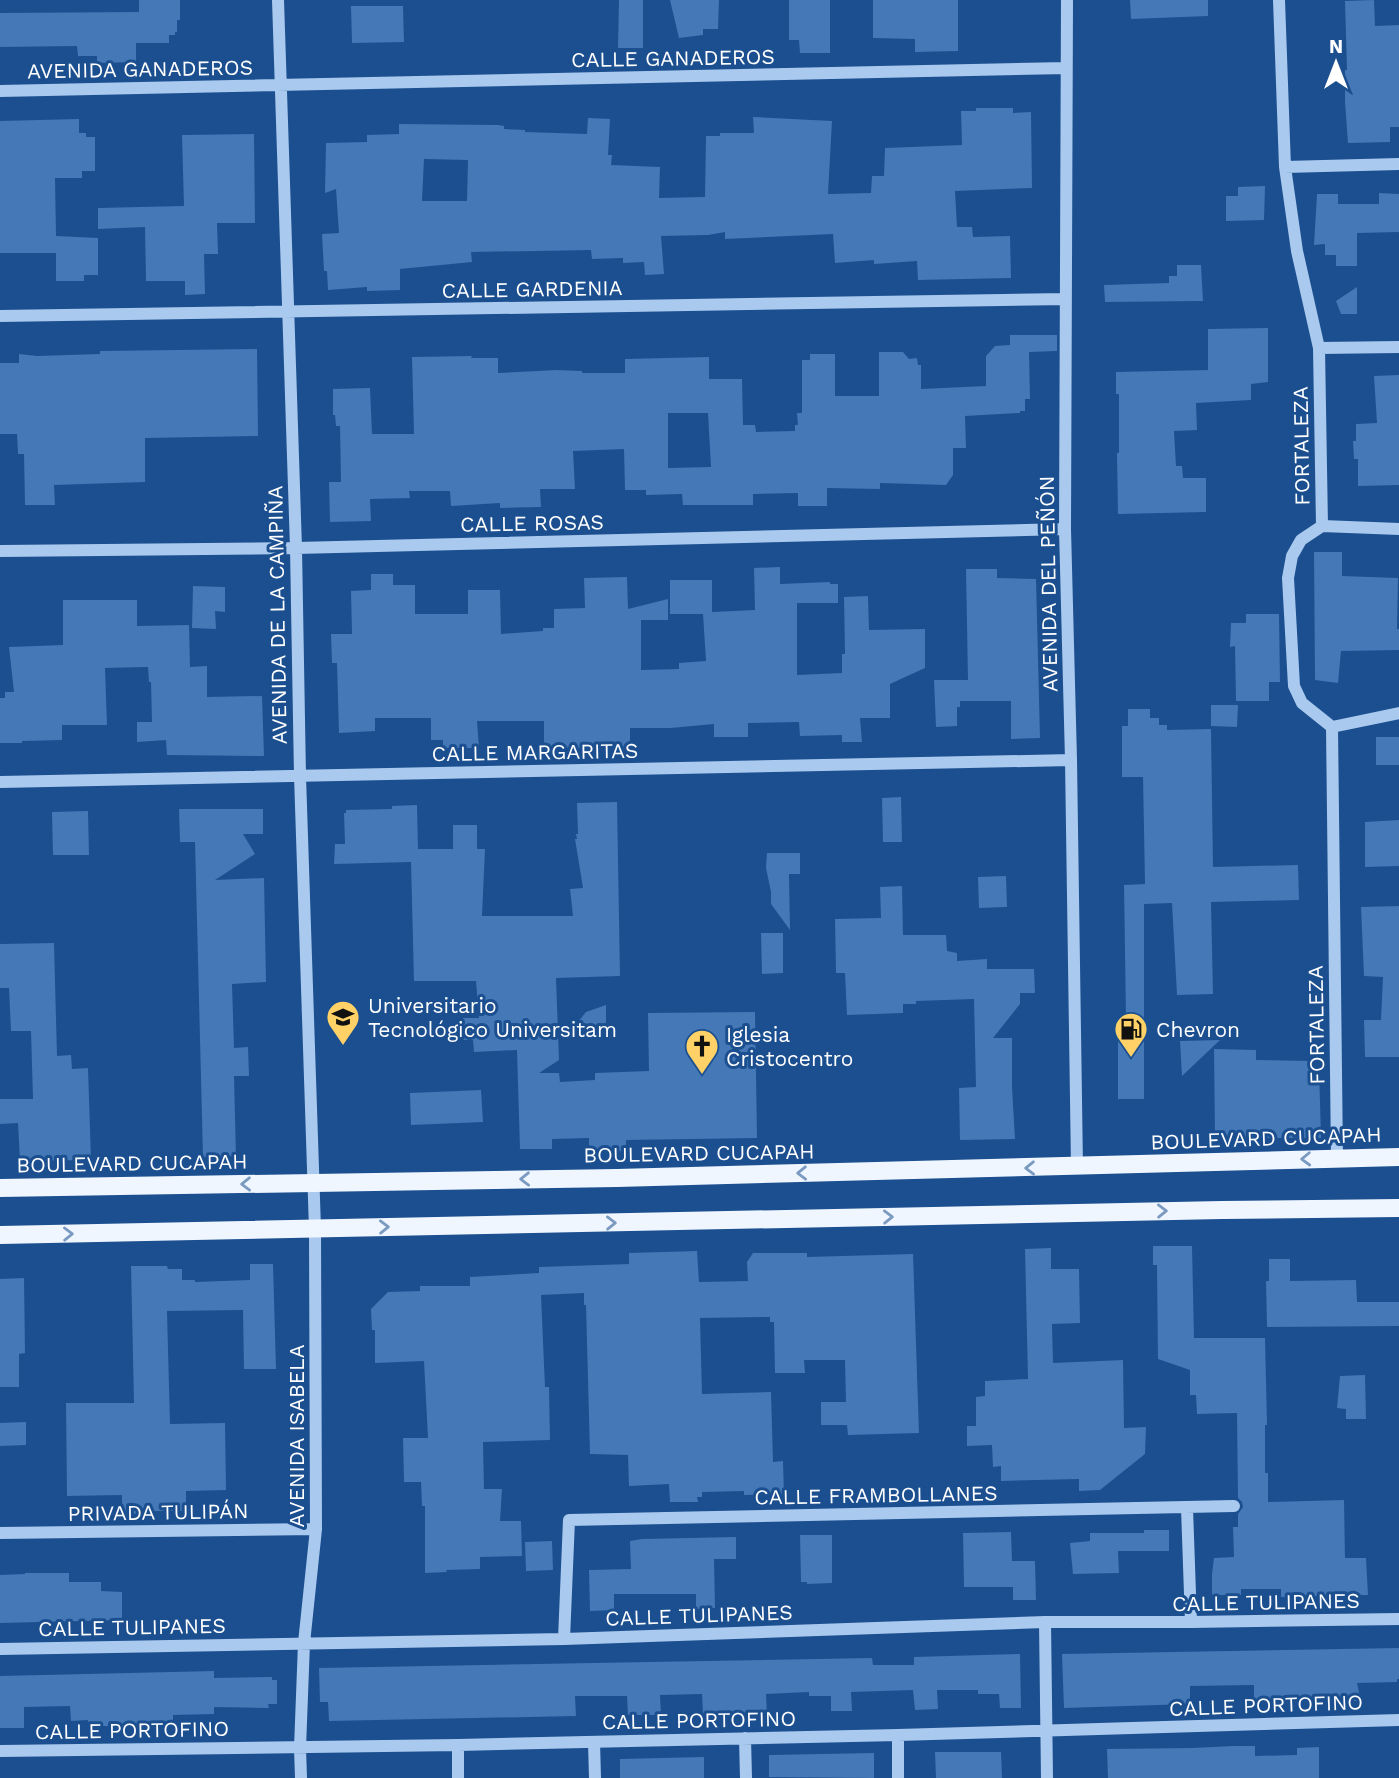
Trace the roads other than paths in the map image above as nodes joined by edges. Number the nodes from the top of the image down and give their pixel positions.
1 (278, 0) edge
2 (1067, 0) edge
3 (1279, 0) edge
4 (1066, 68) junction
5 (280, 85) junction
6 (0, 91) edge
7 (1399, 164) edge
8 (1284, 167) junction
9 (1066, 299) junction
10 (288, 312) junction
11 (0, 316) edge
12 (1399, 347) edge
13 (1319, 348) junction
14 (1322, 526) junction
15 (1065, 528) junction
16 (1399, 528) edge
17 (296, 548) junction
18 (0, 551) edge
19 (1399, 713) edge
20 (1332, 727) junction
21 (1071, 760) junction
22 (300, 776) junction
23 (0, 782) edge
24 (1399, 1157) edge
25 (1337, 1158) junction
26 (1077, 1167) junction
27 (314, 1182) junction
28 (0, 1188) edge
29 (1399, 1208) edge
30 (316, 1229) junction
31 (0, 1235) edge
32 (1234, 1506) dead end
33 (1187, 1508) junction
34 (316, 1529) junction
35 (0, 1533) edge
36 (1399, 1619) edge
37 (1045, 1622) junction
38 (1191, 1622) junction
39 (564, 1639) junction
40 (304, 1643) junction
41 (0, 1649) edge
42 (1399, 1720) edge
43 (1046, 1730) junction
44 (898, 1735) junction
45 (745, 1738) junction
46 (594, 1742) junction
47 (458, 1745) junction
48 (300, 1748) junction
49 (0, 1751) edge
50 (301, 1778) edge
51 (458, 1778) edge
52 (595, 1778) edge
53 (746, 1778) edge
54 (898, 1778) edge
55 (1047, 1778) edge

1 - 5 street, AVENIDA DE LA CAMPIÑA
2 - 4 street, AVENIDA DEL PEÑÓN
3 - 8 street, FORTALEZA
4 - 5 street, CALLE GANADEROS
4 - 9 street, AVENIDA DEL PEÑÓN
5 - 6 street, AVENIDA GANADEROS
5 - 10 street, AVENIDA DE LA CAMPIÑA
7 - 8 street
8 - 13 street, FORTALEZA
9 - 10 street, CALLE GARDENIA
9 - 15 street, AVENIDA DEL PEÑÓN
10 - 11 street, CALLE GARDENIA
10 - 17 street, AVENIDA DE LA CAMPIÑA
12 - 13 street
13 - 14 street, FORTALEZA
14 - 16 street
14 - 20 street, FORTALEZA
15 - 17 street, CALLE ROSAS
15 - 21 street, AVENIDA DEL PEÑÓN
17 - 18 street, CALLE ROSAS
17 - 22 street, AVENIDA DE LA CAMPIÑA
19 - 20 street
20 - 25 street, FORTALEZA
21 - 22 street, CALLE MARGARITAS
21 - 26 street, AVENIDA DEL PEÑÓN
22 - 23 street, CALLE MARGARITAS
22 - 27 street, AVENIDA DE LA CAMPIÑA
24 - 25 main road, BOULEVARD CUCAPAH
25 -> 26 main road, BOULEVARD CUCAPAH
26 -> 27 main road, BOULEVARD CUCAPAH
27 -> 28 main road, BOULEVARD CUCAPAH
27 - 30 street, AVENIDA DE LA CAMPIÑA
30 -> 29 main road
31 -> 30 main road
30 - 34 street, AVENIDA ISABELA
32 - 33 street
33 - 38 street
33 - 39 street, CALLE FRAMBOLLANES
34 - 35 street, PRIVADA TULIPÁN
34 - 40 street, AVENIDA ISABELA
36 - 38 street, CALLE TULIPANES
37 - 38 street, CALLE TULIPANES
37 - 39 street, CALLE TULIPANES
37 - 43 street
39 - 40 street, CALLE TULIPANES
40 - 41 street, CALLE TULIPANES
40 - 48 street, AVENIDA ISABELA
42 - 43 street, CALLE PORTOFINO
43 - 44 street, CALLE PORTOFINO
43 - 55 street
44 - 45 street, CALLE PORTOFINO
44 - 54 street
45 - 46 street, CALLE PORTOFINO
45 - 53 street
46 - 47 street, CALLE PORTOFINO
46 - 52 street
47 - 48 street, CALLE PORTOFINO
47 - 51 street
48 - 49 street, CALLE PORTOFINO
48 - 50 street, AVENIDA ISABELA

